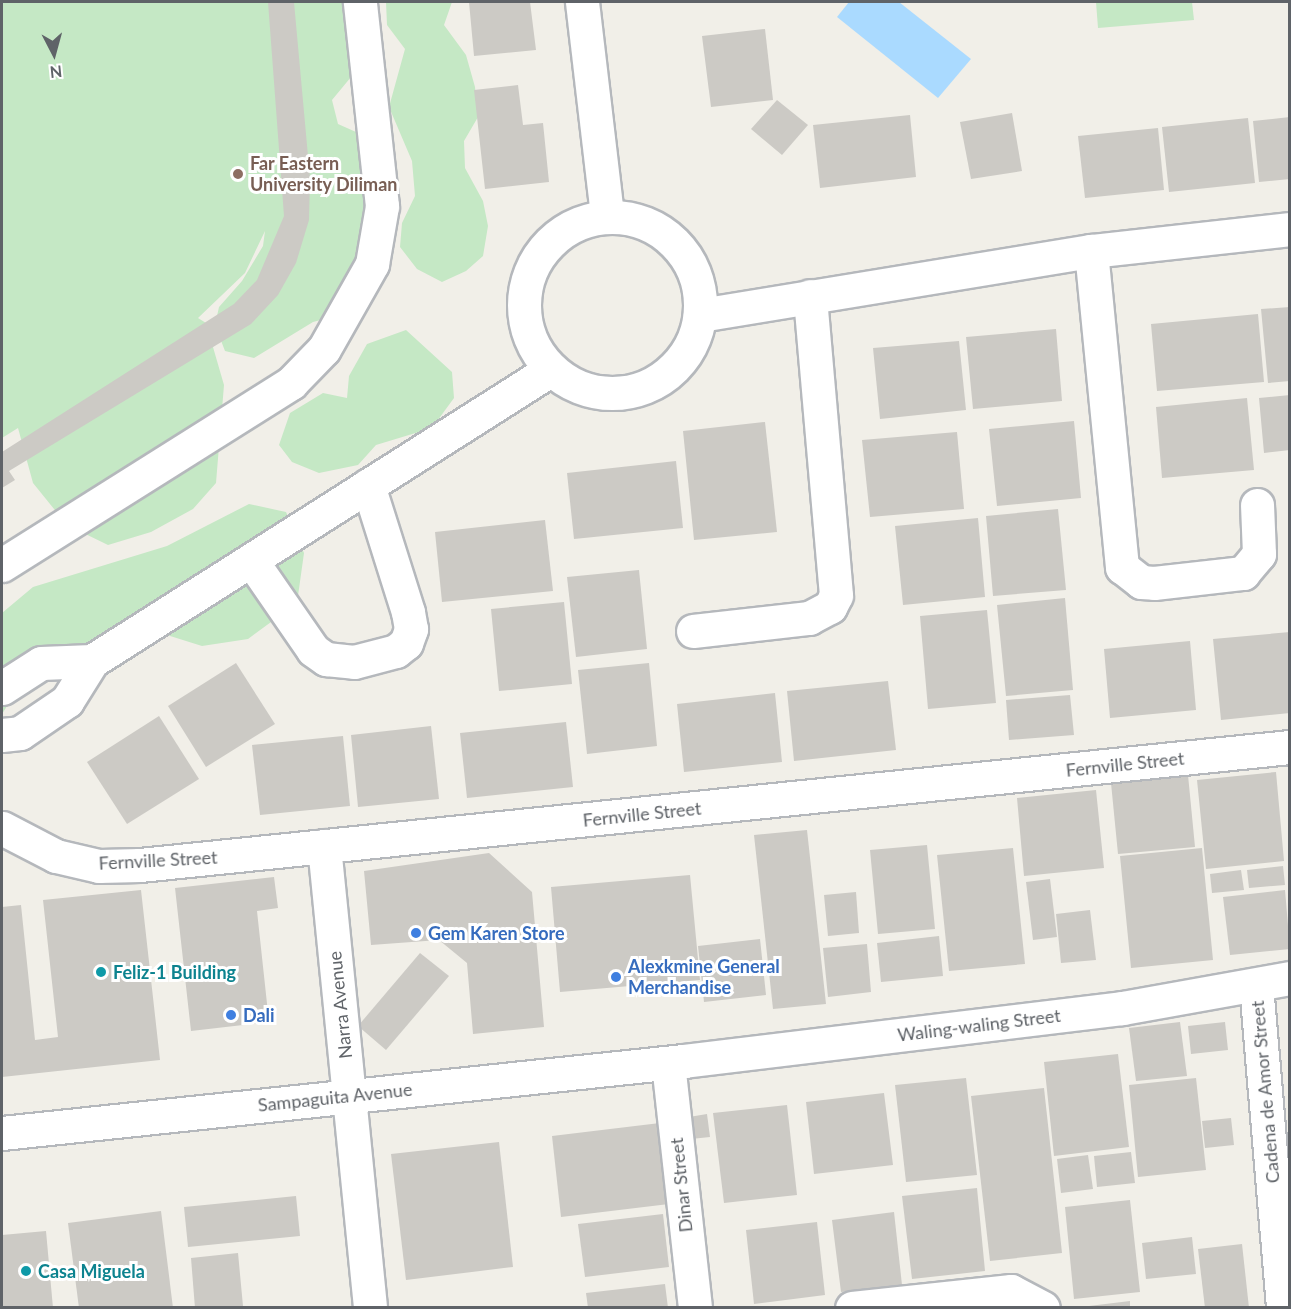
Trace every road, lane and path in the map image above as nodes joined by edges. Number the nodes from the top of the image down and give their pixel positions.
1 (360, 2) edge
2 (582, 2) edge
3 (607, 216) junction
4 (1290, 228) edge
5 (1091, 250) junction
6 (810, 296) junction
7 (700, 315) junction
8 (550, 369) junction
9 (368, 485) junction
10 (1257, 505) dead end
11 (251, 560) junction
12 (2, 566) edge
13 (693, 631) dead end
14 (92, 661) junction
15 (2, 688) edge
16 (2, 735) edge
17 (1290, 747) edge
18 (2, 828) edge
19 (324, 846) junction
20 (1290, 978) edge
21 (1256, 985) junction
22 (668, 1063) junction
23 (349, 1095) junction
24 (2, 1133) edge
25 (370, 1308) edge
26 (695, 1308) edge
27 (852, 1308) edge
28 (1043, 1308) edge
29 (1282, 1308) edge

1 - 12 street
2 - 3 street
3 - 7 street
3 - 8 street
4 - 5 street
5 - 6 street
5 - 10 street
6 - 7 street
6 - 13 street
7 - 8 street
8 - 9 street
9 - 11 street
9 - 11 street
11 - 14 street
14 - 15 street
14 - 16 street
17 - 19 street, Fernville Street
18 - 19 street, Fernville Street
19 - 23 street, Narra Avenue
20 - 21 street, Waling-waling Street
21 - 22 street, Waling-waling Street
21 - 29 street, Cadena de Amor Street
22 - 23 street, Sampaguita Avenue
22 - 26 street, Dinar Street
23 - 24 street, Sampaguita Avenue
23 - 25 street, Narra Avenue
27 - 28 street

